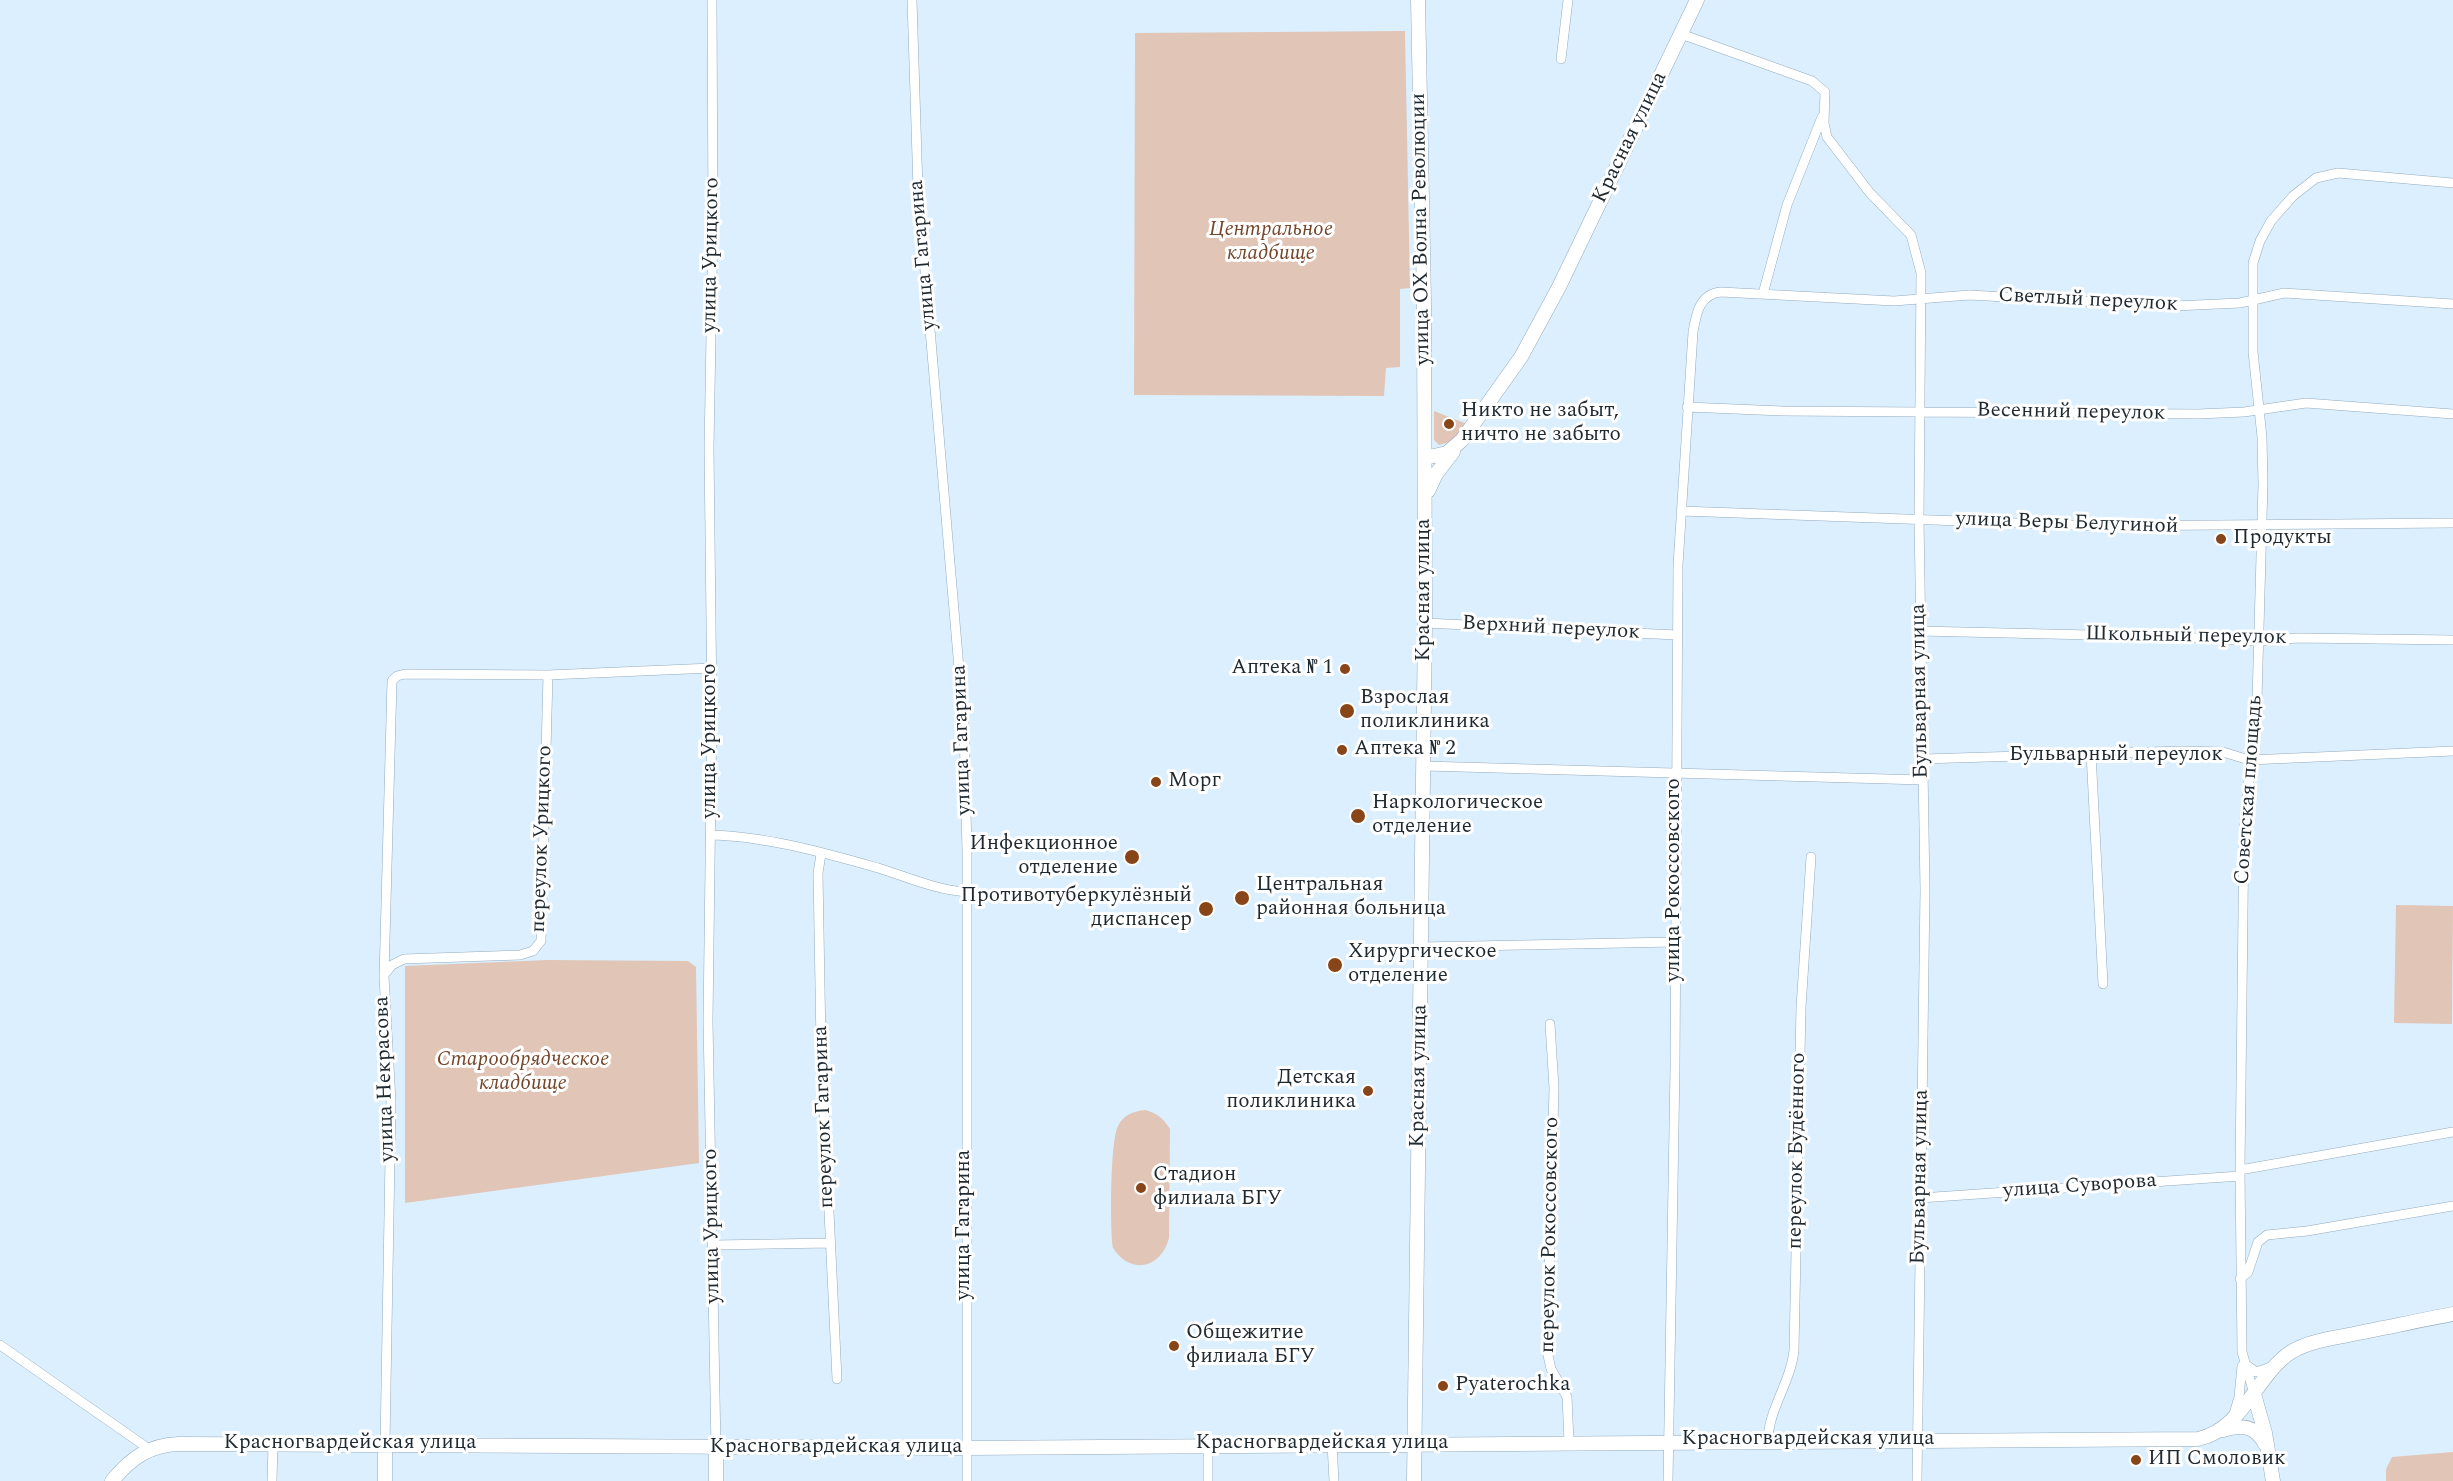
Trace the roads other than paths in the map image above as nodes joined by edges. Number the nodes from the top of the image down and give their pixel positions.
1 (712, 0) edge
2 (912, 0) edge
3 (1418, 0) edge
4 (1568, 0) edge
5 (1697, 0) edge
6 (1681, 34) junction
7 (1561, 59) dead end
8 (1824, 112) junction
9 (2453, 183) edge
10 (1720, 292) joint
11 (1763, 294) junction
12 (1922, 300) junction
13 (2251, 302) junction
14 (2453, 304) edge
15 (1687, 407) junction
16 (2259, 410) junction
17 (1920, 411) junction
18 (2453, 414) edge
19 (1462, 440) junction
20 (1425, 458) junction
21 (1425, 499) junction
22 (1681, 511) junction
23 (1919, 519) junction
24 (2453, 523) edge
25 (2262, 527) junction
26 (1425, 623) junction
27 (1920, 631) junction
28 (1677, 635) junction
29 (2453, 640) edge
30 (2259, 641) junction
31 (711, 668) junction
32 (548, 675) junction
33 (2453, 751) edge
34 (2091, 753) junction
35 (1923, 759) junction
36 (2249, 760) junction
37 (1424, 766) junction
38 (1675, 771) junction
39 (1923, 780) junction
40 (710, 835) junction
41 (821, 854) junction
42 (1810, 857) dead end
43 (966, 892) junction
44 (1674, 942) junction
45 (1421, 947) junction
46 (384, 977) junction
47 (2103, 984) dead end
48 (1550, 1024) dead end
49 (2453, 1132) edge
50 (2240, 1173) junction
51 (1920, 1198) junction
52 (2453, 1206) edge
53 (830, 1243) junction
54 (714, 1245) junction
55 (2240, 1279) junction
56 (2453, 1314) edge
57 (0, 1345) edge
58 (2242, 1356) junction
59 (2281, 1361) junction
60 (837, 1379) dead end
61 (2254, 1394) junction
62 (2223, 1428) junction
63 (2265, 1433) junction
64 (1918, 1439) junction
65 (1668, 1441) junction
66 (1768, 1441) junction
67 (1569, 1442) junction
68 (1415, 1443) junction
69 (273, 1444) junction
70 (385, 1444) junction
71 (1332, 1444) junction
72 (1208, 1445) junction
73 (716, 1448) junction
74 (966, 1448) junction
75 (149, 1449) junction
76 (2270, 1457) junction
77 (112, 1481) edge
78 (272, 1481) edge
79 (385, 1481) edge
80 (716, 1481) edge
81 (967, 1481) edge
82 (1208, 1481) edge
83 (1334, 1481) edge
84 (1414, 1481) edge
85 (1668, 1481) edge
86 (1917, 1481) edge
87 (2272, 1481) edge

1 - 31 street, улица Урицкого
2 - 43 street, улица Гагарина
3 - 20 main road, улица ОХ Волна Революции
4 - 7 street
5 - 6 main road, Красная улица
6 - 8 street, Бульварная улица
6 - 19 main road, Красная улица
8 - 11 street
8 - 12 street, Бульварная улица
9 - 13 street, Советская площадь
10 - 11 street, Светлый переулок
10 - 15 street, улица Рокоссовского
11 - 12 street, Светлый переулок
12 - 13 street, Светлый переулок
12 - 17 street, Бульварная улица
13 - 14 street, Светлый переулок
13 - 16 street, Советская площадь
15 - 17 street, Весенний переулок
15 - 22 street, улица Рокоссовского
16 - 17 street, Весенний переулок
16 - 18 street, Весенний переулок
16 - 25 street, Советская площадь
17 - 23 street, Бульварная улица
19 - 20 main road, Красная улица
19 - 21 main road
20 - 21 main road, Красная улица
21 - 26 main road, Красная улица
22 - 23 street, улица Веры Белугиной
22 - 28 street, улица Рокоссовского
23 - 25 street, улица Веры Белугиной
23 - 27 street, Бульварная улица
24 - 25 street, улица Веры Белугиной
25 - 30 street, Советская площадь
26 - 28 street, Верхний переулок
26 - 37 main road, Красная улица
27 - 30 street, Школьный переулок
27 - 35 street, Бульварная улица
28 - 38 street, улица Рокоссовского
29 - 30 street, Школьный переулок
30 - 36 street, Советская площадь
31 - 32 street
31 - 40 street, улица Урицкого
32 - 46 street, переулок Урицкого
32 - 46 street, улица Некрасова
33 - 36 street, Бульварный переулок
34 - 35 street, Бульварный переулок
34 - 36 street, Бульварный переулок
34 - 47 street
35 - 39 street, Бульварная улица
36 - 50 street, Советская площадь
37 - 38 street
37 - 45 main road, Красная улица
38 - 39 street
38 - 44 street, улица Рокоссовского
39 - 51 street, Бульварная улица
40 - 41 street
40 - 54 street, улица Урицкого
41 - 43 street
41 - 53 street, переулок Гагарина
42 - 66 street, переулок Будённого
43 - 74 street, улица Гагарина
44 - 45 street
44 - 65 street, улица Рокоссовского
45 - 68 main road, Красная улица
46 - 70 street, улица Некрасова
48 - 67 street, переулок Рокоссовского
49 - 50 street, улица Суворова
50 - 51 street, улица Суворова
50 - 55 street, Советская площадь
51 - 64 street, Бульварная улица
52 - 55 street
53 - 54 street
53 - 60 street, переулок Гагарина
54 - 73 street, улица Урицкого
55 - 58 street, Советская площадь
56 - 59 main road
57 - 75 street
58 - 59 street
58 - 61 street, Советская площадь
58 - 62 street
59 - 61 main road
59 - 63 main road
61 - 62 main road
61 - 63 main road, Советская площадь
62 - 64 main road, Красногвардейская улица
62 - 76 main road, Красногвардейская улица
63 - 76 main road, Советская площадь
64 - 66 main road, Красногвардейская улица
64 - 86 street, Бульварная улица
65 - 66 main road, Красногвардейская улица
65 - 67 main road, Красногвардейская улица
65 - 85 street, улица Рокоссовского
67 - 68 main road, Красногвардейская улица
68 - 71 main road, Красногвардейская улица
68 - 84 main road, Красная улица
69 - 70 main road, Красногвардейская улица
69 - 75 main road, Красногвардейская улица
69 - 78 street
70 - 73 main road, Красногвардейская улица
70 - 79 main road, улица Некрасова
71 - 72 main road, Красногвардейская улица
71 - 83 street
72 - 74 main road, Красногвардейская улица
72 - 82 street
73 - 74 main road, Красногвардейская улица
73 - 80 main road, улица Урицкого
74 - 81 street, улица Гагарина
75 - 77 main road
76 - 87 main road, Советская площадь

